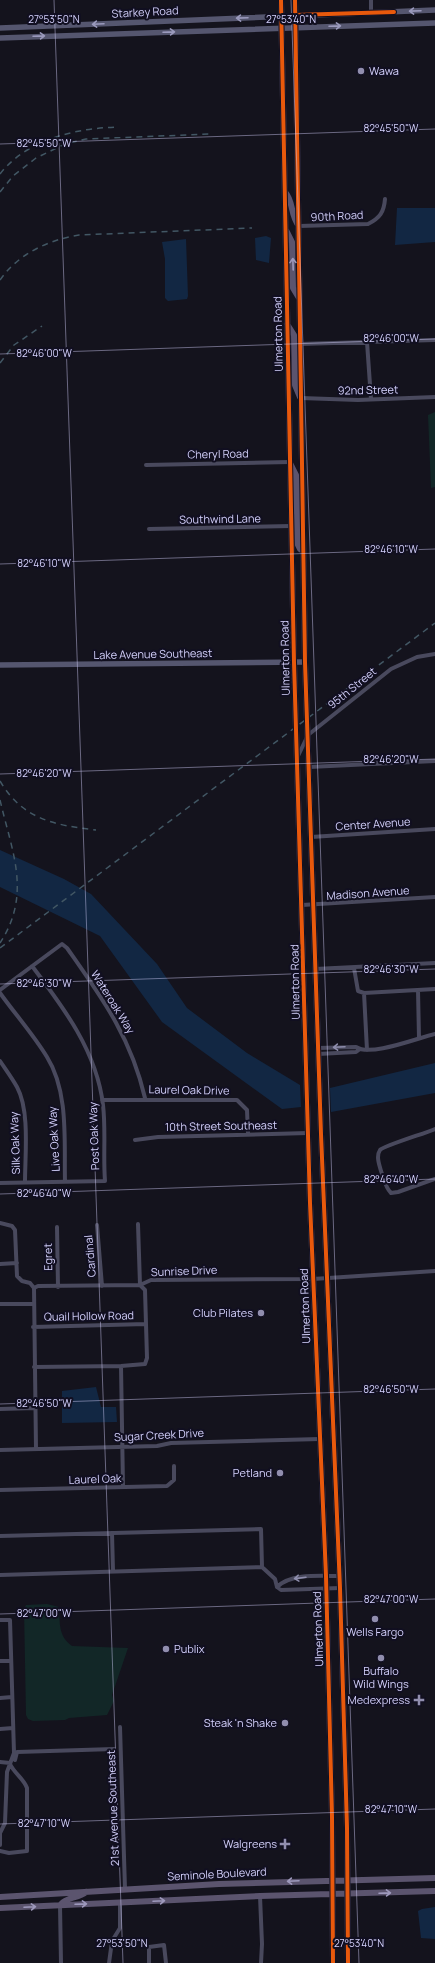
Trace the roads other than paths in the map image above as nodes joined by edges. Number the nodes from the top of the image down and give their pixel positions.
1 (281, 0) edge
2 (295, 0) edge
3 (370, 0) edge
4 (435, 10) edge
5 (371, 12) junction
6 (281, 16) junction
7 (295, 16) junction
8 (435, 23) edge
9 (296, 27) junction
10 (0, 28) edge
11 (282, 28) junction
12 (0, 38) edge
13 (285, 192) junction
14 (385, 199) dead end
15 (299, 226) junction
16 (285, 229) junction
17 (300, 300) junction
18 (287, 324) junction
19 (435, 340) edge
20 (367, 342) junction
21 (300, 344) junction
22 (435, 397) edge
23 (301, 398) junction
24 (372, 399) junction
25 (290, 462) junction
26 (146, 465) dead end
27 (292, 526) junction
28 (149, 529) dead end
29 (303, 550) junction
30 (435, 654) edge
31 (294, 662) junction
32 (305, 662) junction
33 (0, 665) edge
34 (308, 735) junction
35 (297, 758) junction
36 (435, 761) edge
37 (309, 767) junction
38 (435, 829) edge
39 (311, 837) junction
40 (435, 897) edge
41 (302, 904) junction
42 (313, 905) junction
43 (435, 963) edge
44 (32, 966) junction
45 (354, 968) junction
46 (315, 969) junction
47 (435, 989) edge
48 (418, 990) junction
49 (0, 991) edge
50 (364, 993) junction
51 (435, 1034) edge
52 (419, 1038) junction
53 (367, 1050) junction
54 (318, 1051) junction
55 (0, 1061) edge
56 (145, 1098) junction
57 (102, 1100) junction
58 (435, 1129) edge
59 (308, 1133) junction
60 (248, 1134) junction
61 (135, 1140) dead end
62 (435, 1179) edge
63 (25, 1182) junction
64 (65, 1182) junction
65 (0, 1183) edge
66 (0, 1223) edge
67 (138, 1224) dead end
68 (97, 1225) dead end
69 (57, 1227) dead end
70 (17, 1263) junction
71 (0, 1264) edge
72 (435, 1271) edge
73 (327, 1278) junction
74 (313, 1279) junction
75 (140, 1285) junction
76 (102, 1286) junction
77 (58, 1287) junction
78 (34, 1288) junction
79 (0, 1304) edge
80 (33, 1304) junction
81 (146, 1324) junction
82 (33, 1327) junction
83 (121, 1366) junction
84 (34, 1367) junction
85 (35, 1408) junction
86 (0, 1409) edge
87 (320, 1439) junction
88 (122, 1446) junction
89 (36, 1449) junction
90 (0, 1450) edge
91 (174, 1466) dead end
92 (123, 1487) junction
93 (0, 1490) edge
94 (112, 1533) junction
95 (0, 1536) edge
96 (262, 1567) junction
97 (113, 1571) junction
98 (0, 1575) edge
99 (326, 1576) junction
100 (339, 1576) junction
101 (277, 1587) junction
102 (326, 1588) junction
103 (340, 1588) junction
104 (0, 1620) edge
105 (11, 1661) junction
106 (0, 1662) edge
107 (12, 1697) junction
108 (0, 1698) edge
109 (120, 1727) dead end
110 (12, 1728) junction
111 (0, 1729) edge
112 (114, 1749) dead end
113 (0, 1762) edge
114 (10, 1763) junction
115 (0, 1845) edge
116 (0, 1851) edge
117 (435, 1878) edge
118 (346, 1879) junction
119 (332, 1880) junction
120 (124, 1889) junction
121 (435, 1891) edge
122 (86, 1892) junction
123 (332, 1894) junction
124 (346, 1894) junction
125 (260, 1896) junction
126 (0, 1897) edge
127 (13, 1897) junction
128 (0, 1901) edge
129 (120, 1902) junction
130 (60, 1905) junction
131 (0, 1908) edge
132 (61, 1963) edge
133 (109, 1963) edge
134 (149, 1963) edge
135 (166, 1963) edge
136 (261, 1963) edge
137 (333, 1963) edge
138 (348, 1963) edge

1 - 6 main road, Ulmerton Road
2 - 7 main road, Ulmerton Road
3 - 5 street
4 -> 5 main road, Starkey Road
5 - 7 main road, Starkey Road
6 - 7 main road, Starkey Road
6 -> 10 main road, Starkey Road
6 - 11 main road, Ulmerton Road
7 - 9 main road, Ulmerton Road
9 -> 8 main road, Starkey Road
9 - 11 main road, Starkey Road
9 - 15 main road, Ulmerton Road
12 -> 11 main road, Starkey Road
11 - 13 main road, Ulmerton Road
13 - 15 main road
13 - 16 main road, Ulmerton Road
14 - 15 street, 90th Road
15 - 17 main road, Ulmerton Road
17 -> 16 main road
16 - 18 main road, Ulmerton Road
17 - 21 main road, Ulmerton Road
18 - 23 main road
18 - 25 main road, Ulmerton Road
19 - 20 street
20 - 21 street
20 - 24 street
21 - 23 main road, Ulmerton Road
22 - 24 street, 92nd Street
23 - 24 street, 92nd Street
23 - 29 main road, Ulmerton Road
25 - 26 street, Cheryl Road
25 - 27 main road, Ulmerton Road
25 - 29 main road
27 - 28 street, Southwind Lane
27 - 31 main road, Ulmerton Road
29 - 32 main road, Ulmerton Road
30 - 34 street, 95th Street
31 - 32 main road, Lake Avenue Southeast
31 - 33 main road, Lake Avenue Southeast
31 - 35 main road, Ulmerton Road
32 - 34 main road, Ulmerton Road
34 - 35 street, 95th Street
34 - 37 main road, Ulmerton Road
35 - 41 main road, Ulmerton Road
36 - 37 street
37 - 39 main road, Ulmerton Road
38 - 39 street, Center Avenue
39 - 42 main road, Ulmerton Road
40 - 42 street, Madison Avenue
41 - 42 street, Madison Avenue
41 - 59 main road, Ulmerton Road
42 - 46 main road, Ulmerton Road
43 - 45 street
44 - 49 street
44 - 56 street, Wateroak Way
44 - 57 street, Post Oak Way
45 - 46 street
45 - 50 street
46 - 54 main road, Ulmerton Road
47 - 48 street
48 - 50 street
48 - 52 street
49 - 64 street, Live Oak Way
50 - 53 street
51 - 52 street
52 - 53 street
53 - 54 street
54 - 73 main road, Ulmerton Road
55 - 63 street, Silk Oak Way
56 - 57 street, Laurel Oak Drive
56 - 60 street, Laurel Oak Drive
57 - 64 street, Post Oak Way
58 - 62 street
59 - 60 street, 10th Street Southeast
59 - 74 main road, Ulmerton Road
60 - 61 street, 10th Street Southeast
63 - 64 street
63 - 65 street
66 - 70 street
67 - 75 street
68 - 76 street, Cardinal
69 - 77 street, Egret
70 - 71 street
70 - 78 street
72 - 73 street, Sunrise Drive
73 - 74 street, Sunrise Drive
73 - 100 main road, Ulmerton Road
74 - 75 street, Sunrise Drive
74 - 87 main road, Ulmerton Road
75 - 76 street, Sunrise Drive
75 - 81 street
76 - 77 street, Sunrise Drive
77 - 78 street, Sunrise Drive
78 - 80 street
79 - 80 street
80 - 82 street
81 - 82 street, Quail Hollow Road
81 - 83 street
82 - 84 street
83 - 84 street
83 - 88 street
84 - 85 street
85 - 86 street
85 - 89 street
87 - 88 street, Sugar Creek Drive
87 - 99 main road, Ulmerton Road
88 - 89 street, Sugar Creek Drive
88 - 92 street
89 - 90 street, Sugar Creek Drive
91 - 92 street, Laurel Oak
92 - 93 street, Laurel Oak
94 - 95 street
94 - 96 street
94 - 97 street
96 - 97 street
96 - 101 street
97 - 98 street
99 - 100 street
99 -> 101 street
99 - 102 main road, Ulmerton Road
100 - 103 main road, Ulmerton Road
101 - 102 street
102 - 103 street
102 - 119 main road, Ulmerton Road
103 - 118 main road, Ulmerton Road
104 - 105 street
105 - 106 street
105 - 107 street
107 - 108 street
107 - 110 street
109 - 120 street, 21st Avenue Southeast
110 - 111 street
110 - 114 street
112 - 114 street
113 - 114 street
114 - 115 street
114 - 116 street
117 - 118 main road, Seminole Boulevard
118 - 119 main road, Seminole Boulevard
118 - 124 main road, Ulmerton Road
119 -> 120 main road, Seminole Boulevard
119 - 123 main road, Ulmerton Road
120 - 122 main road, Seminole Boulevard
120 - 129 main road
124 -> 121 main road
122 - 127 main road, Seminole Boulevard
122 - 130 main road
123 - 124 main road
123 - 125 main road
123 - 137 main road, Ulmerton Road
124 - 138 main road, Ulmerton Road
129 -> 125 main road
125 - 136 street
126 - 127 main road, Seminole Boulevard
127 - 128 main road
130 -> 129 main road
129 - 133 street
131 -> 130 main road
130 - 132 street
134 - 135 street

